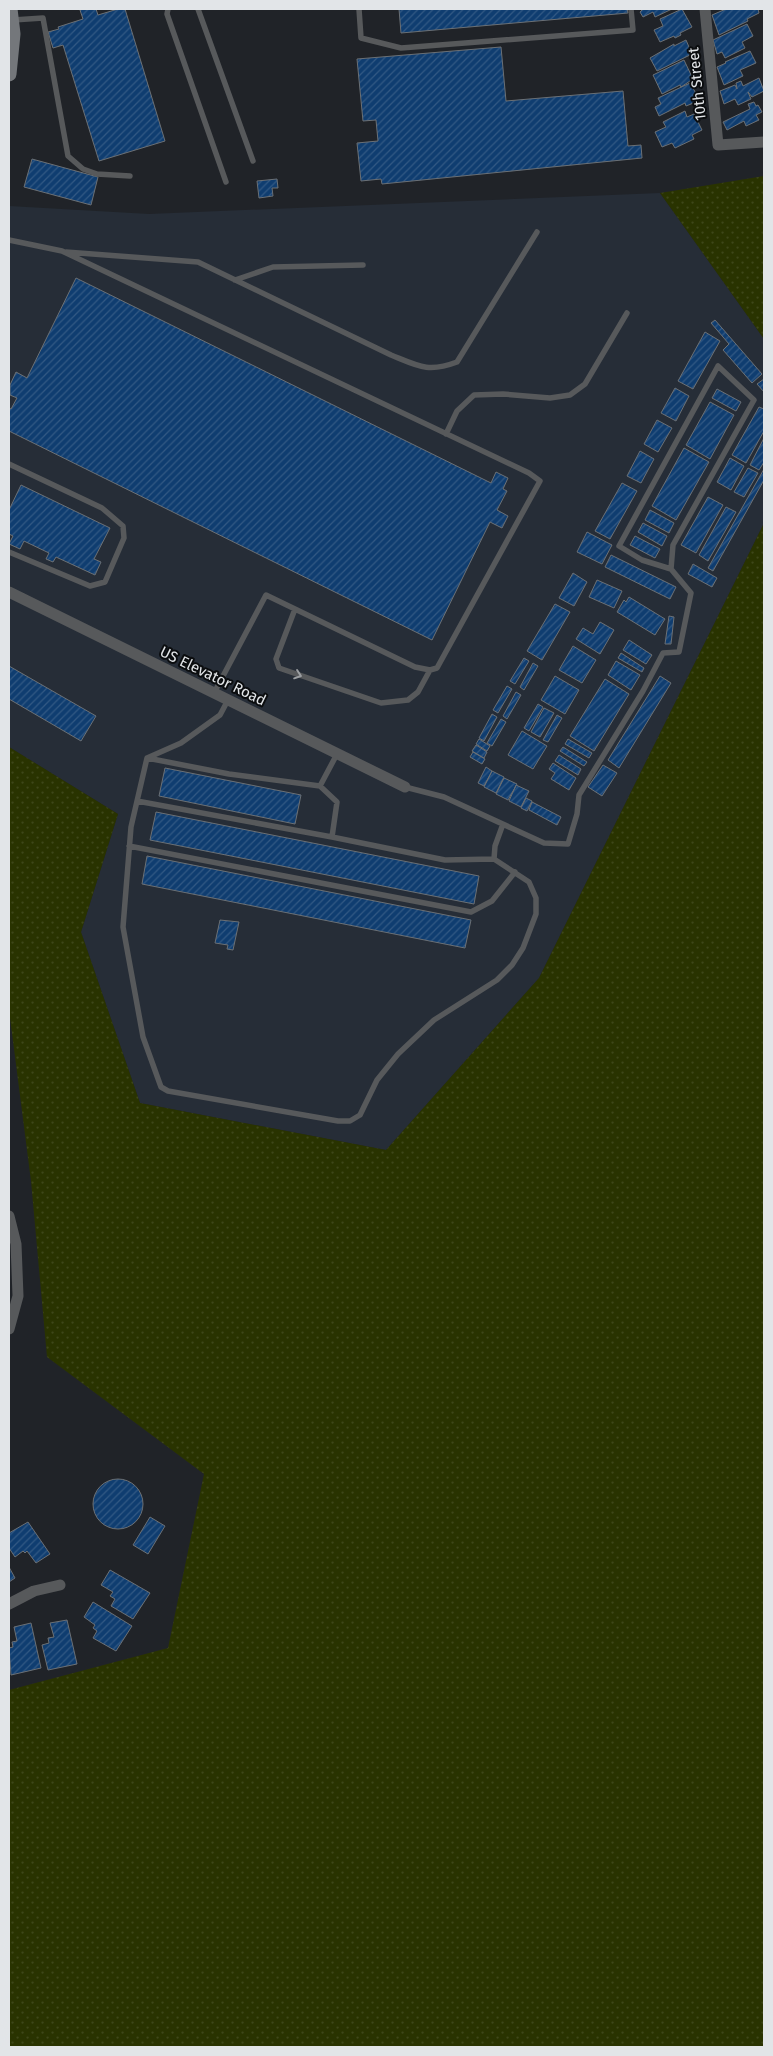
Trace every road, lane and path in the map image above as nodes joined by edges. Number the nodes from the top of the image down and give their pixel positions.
1 (168, 9) edge
2 (198, 9) edge
3 (359, 9) edge
4 (631, 9) edge
5 (705, 9) edge
6 (11, 14) edge
7 (9, 65) edge
8 (764, 142) edge
9 (253, 161) dead end
10 (130, 176) dead end
11 (226, 182) dead end
12 (538, 232) dead end
13 (9, 240) edge
14 (62, 251) junction
15 (363, 265) dead end
16 (235, 280) junction
17 (627, 313) dead end
18 (446, 434) junction
19 (9, 464) edge
20 (9, 552) edge
21 (671, 569) junction
22 (9, 592) edge
23 (295, 609) junction
24 (430, 670) junction
25 (214, 693) junction
26 (228, 700) junction
27 (337, 754) junction
28 (147, 758) junction
29 (320, 786) junction
30 (405, 787) joint
31 (137, 801) junction
32 (503, 824) junction
33 (332, 837) junction
34 (129, 846) junction
35 (494, 858) junction
36 (515, 872) junction
37 (9, 1216) edge
38 (9, 1329) edge
39 (60, 1585) dead end
40 (9, 1604) edge

1 - 11 lane
2 - 9 lane
3 - 4 lane
5 - 8 street, 10th Street
6 - 7 street
6 - 10 lane
12 - 16 lane
13 - 14 lane
14 - 16 lane
14 - 18 lane
15 - 16 lane
17 - 18 lane
18 - 24 lane
19 - 20 lane
21 - 21 lane
21 - 32 lane
22 - 25 street, US Elevator Road
23 - 24 lane
23 -> 24 lane
23 - 25 lane
25 - 26 street, US Elevator Road
26 - 27 street, US Elevator Road
26 - 28 lane
27 - 29 lane
27 - 30 street, US Elevator Road
28 - 29 lane
28 - 31 lane
29 - 33 lane
30 - 32 lane
31 - 33 lane
31 - 34 lane
32 - 35 lane
33 - 35 lane
34 - 36 lane
34 - 36 lane
35 - 36 lane
37 - 38 street
39 - 40 street

